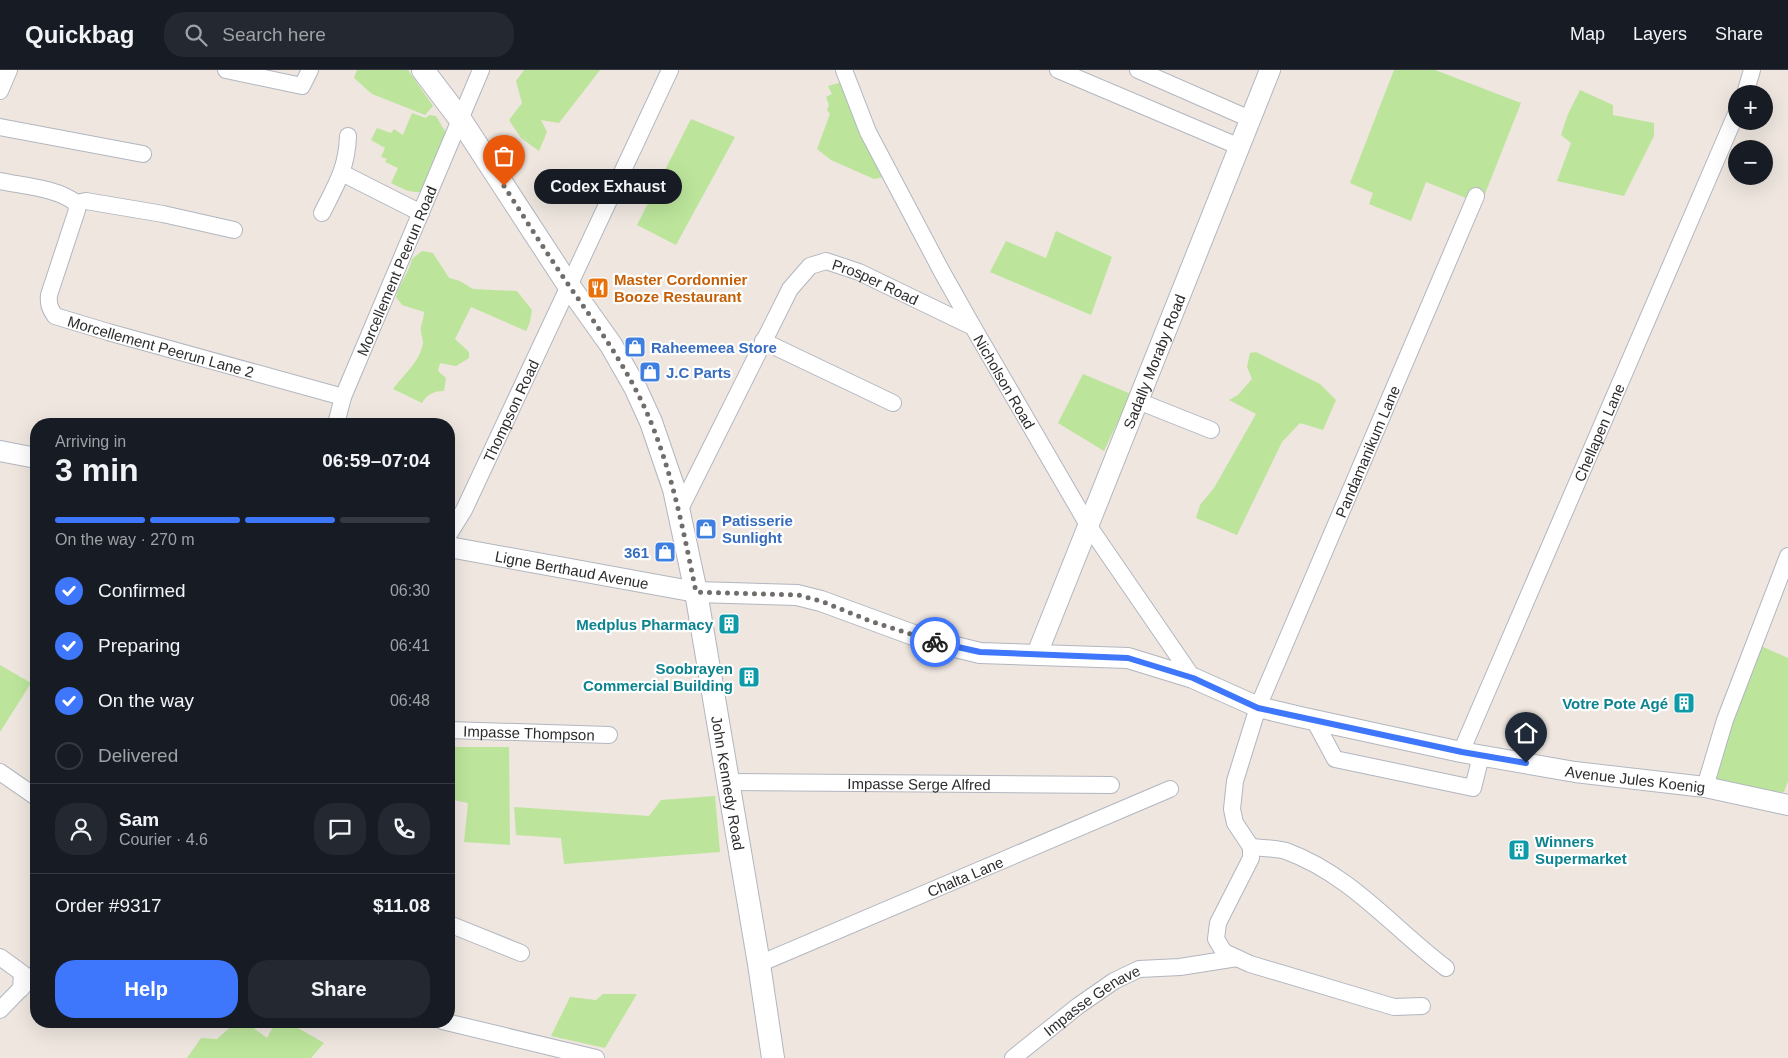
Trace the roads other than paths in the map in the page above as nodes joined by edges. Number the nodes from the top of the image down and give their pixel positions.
1 (9, 70) edge
2 (226, 70) edge
3 (310, 70) edge
4 (423, 70) edge
5 (481, 70) edge
6 (670, 70) edge
7 (844, 70) edge
8 (1058, 70) edge
9 (1138, 70) edge
10 (1270, 70) edge
11 (1752, 70) edge
12 (1748, 85) edge
13 (0, 91) edge
14 (460, 119) junction
15 (1250, 120) junction
16 (0, 127) edge
17 (1729, 130) edge
18 (348, 136) dead end
19 (1240, 147) junction
20 (143, 154) dead end
21 (342, 173) junction
22 (0, 181) edge
23 (1476, 196) dead end
24 (76, 203) junction
25 (322, 213) dead end
26 (421, 213) junction
27 (234, 230) dead end
28 (569, 286) junction
29 (973, 327) junction
30 (763, 341) junction
31 (343, 397) junction
32 (1138, 401) junction
33 (893, 403) dead end
34 (338, 418) edge
35 (1211, 430) dead end
36 (0, 451) edge
37 (30, 457) edge
38 (456, 506) edge
39 (679, 511) junction
40 (1088, 525) junction
41 (455, 548) edge
42 (1786, 564) edge
43 (696, 592) junction
44 (1037, 654) junction
45 (1193, 678) junction
46 (1258, 708) junction
47 (1314, 720) junction
48 (455, 730) edge
49 (609, 735) dead end
50 (1471, 754) junction
51 (0, 772) edge
52 (728, 782) junction
53 (1111, 785) dead end
54 (1705, 787) junction
55 (1170, 789) dead end
56 (30, 794) edge
57 (1788, 805) edge
58 (1251, 846) junction
59 (455, 926) edge
60 (521, 953) dead end
61 (1231, 955) junction
62 (0, 957) edge
63 (759, 964) junction
64 (1446, 968) dead end
65 (30, 979) edge
66 (20, 989) junction
67 (1422, 1006) dead end
68 (0, 1010) edge
69 (455, 1024) edge
70 (596, 1058) edge
71 (773, 1058) edge
72 (1007, 1058) edge
73 (1013, 1058) edge

1 - 13 street
2 - 3 street
4 - 14 main road, John Kennedy Road
5 - 14 street, Morcellement Peerun Road
6 - 28 street, Thompson Road
7 - 29 street, Nicholson Road
8 - 19 street
9 - 15 street
10 - 15 street, Sadally Moraby Road
11 - 12 street
14 - 26 street, Morcellement Peerun Road
14 - 28 main road, John Kennedy Road
15 - 19 street, Sadally Moraby Road
16 - 20 street
17 - 50 street, Chellapen Lane
18 - 21 street
19 - 32 street, Sadally Moraby Road
21 - 25 street
21 - 26 street
22 - 24 street
23 - 46 street, Pandamanikum Lane
24 - 27 street
24 - 31 street, Morcellement Peerun Lane 2
26 - 31 street, Morcellement Peerun Road
28 - 38 street, Thompson Road
28 - 39 main road, John Kennedy Road
29 - 30 street, Prosper Road
29 - 40 street, Nicholson Road
30 - 33 street
30 - 39 street, Prosper Road
31 - 34 street, Morcellement Peerun Road
32 - 35 street
32 - 40 street, Sadally Moraby Road
36 - 37 street
39 - 43 main road, John Kennedy Road
40 - 44 street, Sadally Moraby Road
40 - 45 street, Nicholson Road
41 - 43 street, Ligne Berthaud Avenue
42 - 54 street
43 - 44 street, Avenue Jules Koenig
43 - 52 main road, John Kennedy Road
44 - 45 street, Avenue Jules Koenig
45 - 46 street, Avenue Jules Koenig
46 - 47 street, Avenue Jules Koenig
46 - 58 street, Pandamanikum Lane
47 - 50 street, Avenue Jules Koenig
47 - 50 street, Chellapen Lane
48 - 49 street, Impasse Thompson
50 - 54 street, Avenue Jules Koenig
51 - 56 street
52 - 53 street, Impasse Serge Alfred
52 - 63 main road, John Kennedy Road
54 - 57 street, Avenue Jules Koenig
55 - 63 street, Chalta Lane
58 - 61 street
58 - 64 street
59 - 60 street
61 - 67 street
61 - 72 street
61 - 73 street, Impasse Genave
62 - 66 street
63 - 71 main road, John Kennedy Road
65 - 66 street
66 - 68 street
69 - 70 street

